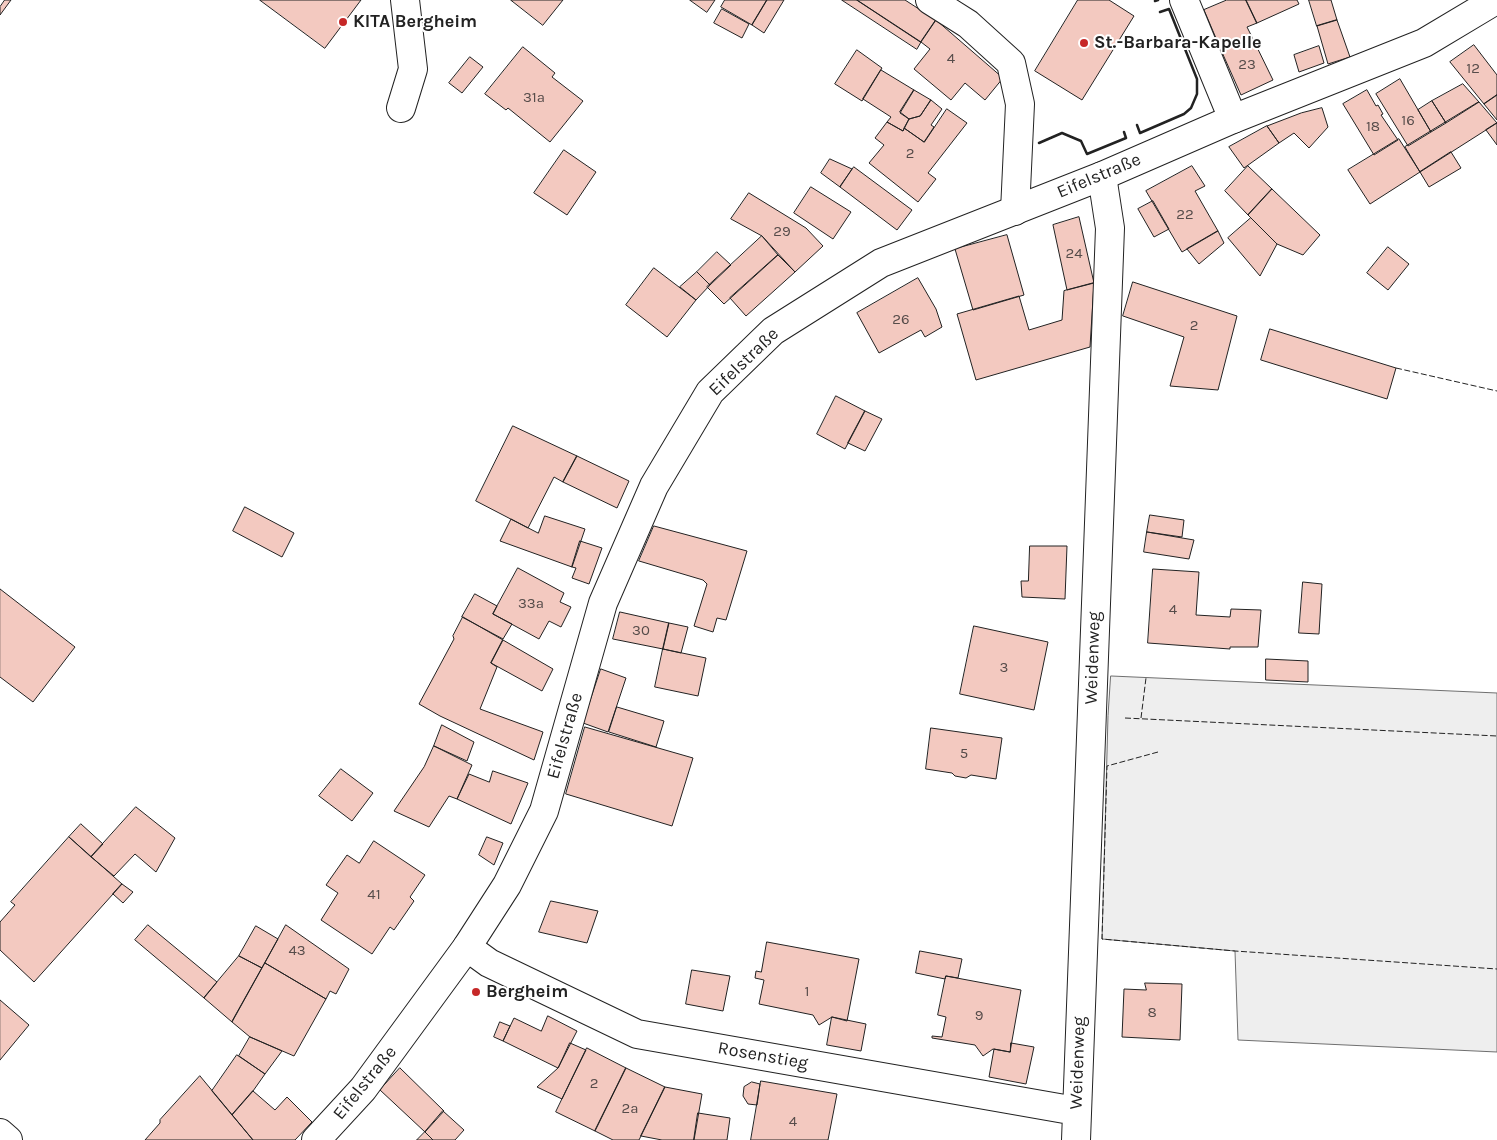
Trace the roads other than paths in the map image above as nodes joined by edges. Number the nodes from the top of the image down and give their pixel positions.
1 (405, 0) edge
2 (930, 0) edge
3 (1184, 0) edge
4 (1496, 0) edge
5 (401, 108) dead end
6 (1232, 119) junction
7 (1102, 176) junction
8 (1015, 211) junction
9 (467, 948) junction
10 (1076, 1111) junction
11 (0, 1133) edge
12 (8, 1140) edge
13 (316, 1140) edge
14 (1076, 1140) edge

1 - 5 street
2 - 8 street
3 - 6 street
4 - 6 street, Eifelstraße
6 - 7 street, Eifelstraße
7 - 8 street, Eifelstraße
7 - 10 street, Weidenweg
8 - 9 street, Eifelstraße
9 - 10 street, Rosenstieg
9 - 13 street, Eifelstraße
10 - 14 street, Weidenweg
11 - 12 street

